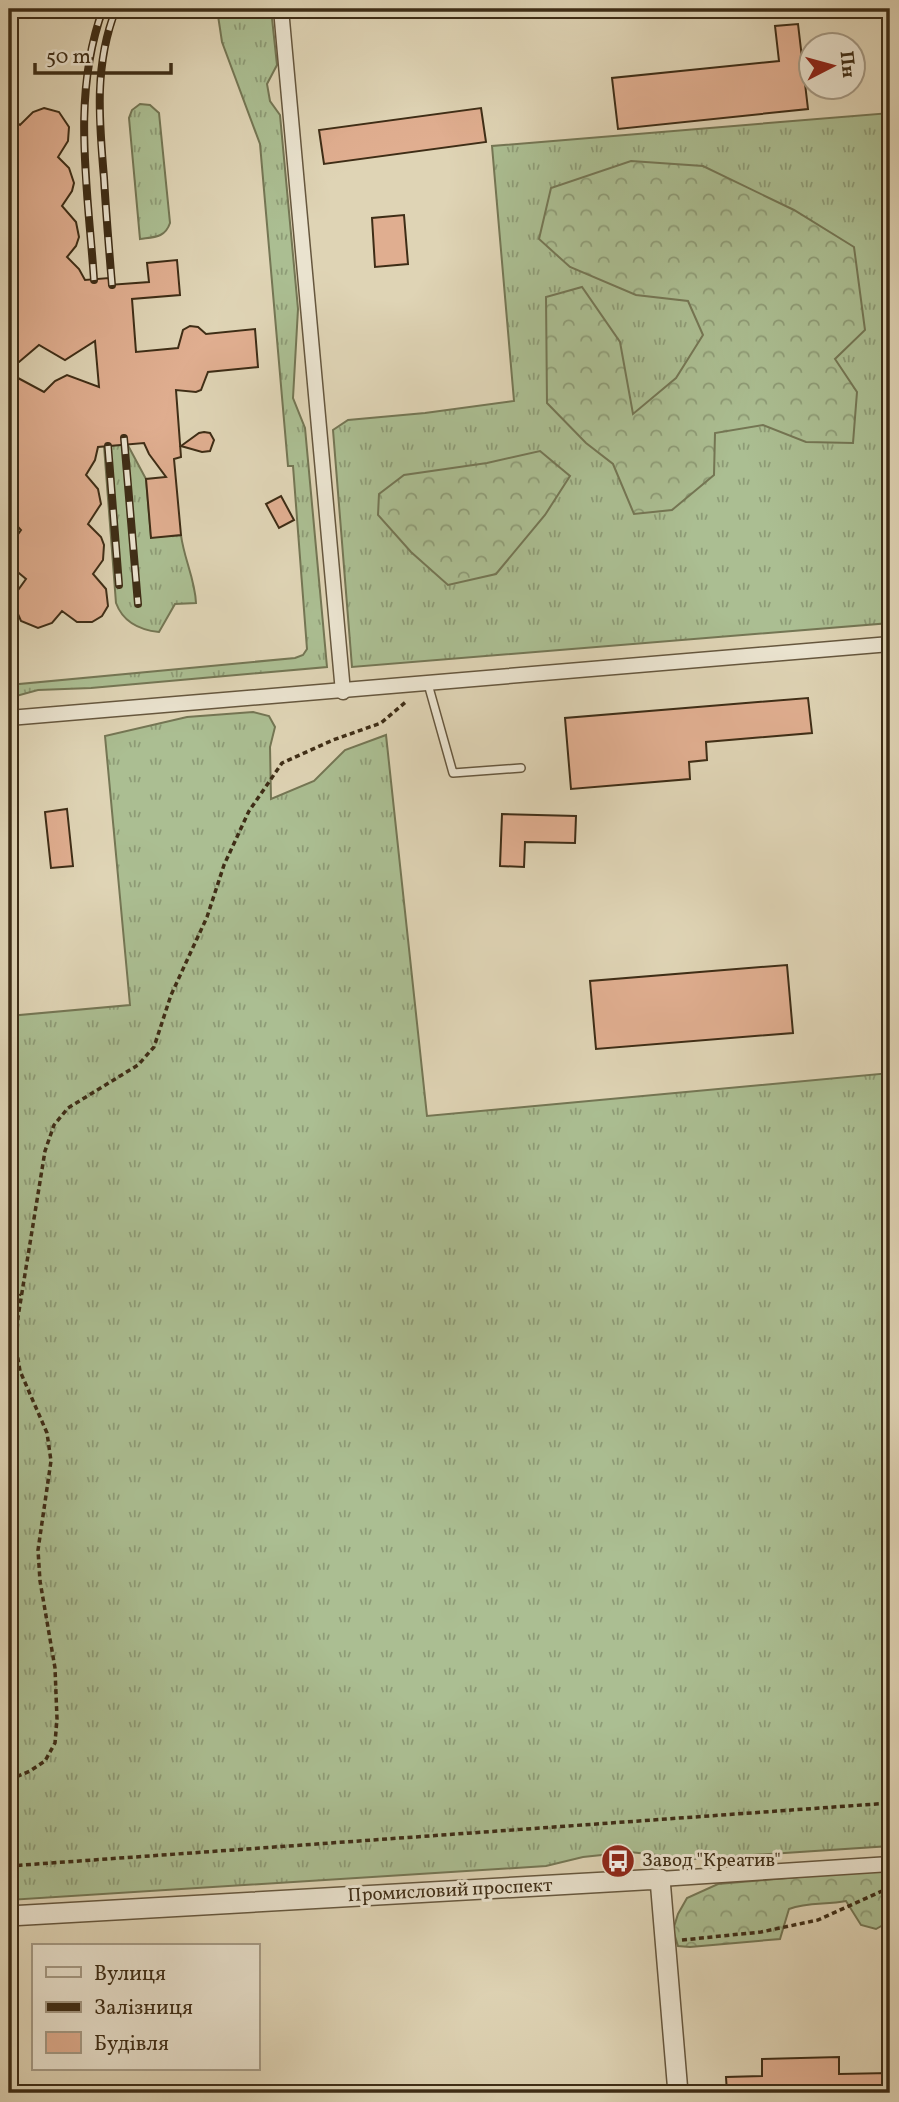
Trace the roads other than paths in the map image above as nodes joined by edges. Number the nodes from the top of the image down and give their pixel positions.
1 (281, 9) edge
2 (890, 644) edge
3 (428, 684) junction
4 (343, 692) junction
5 (9, 718) edge
6 (521, 768) dead end
7 (890, 1864) edge
8 (660, 1879) junction
9 (9, 1916) edge
10 (9, 2009) edge
11 (14, 2093) edge
12 (678, 2093) edge

1 - 4 street
2 - 3 street
3 - 4 street
3 - 6 lane
4 - 5 street
7 - 8 street, Промисловий проспект
8 - 9 street, Промисловий проспект
8 - 12 street
10 - 11 lane

